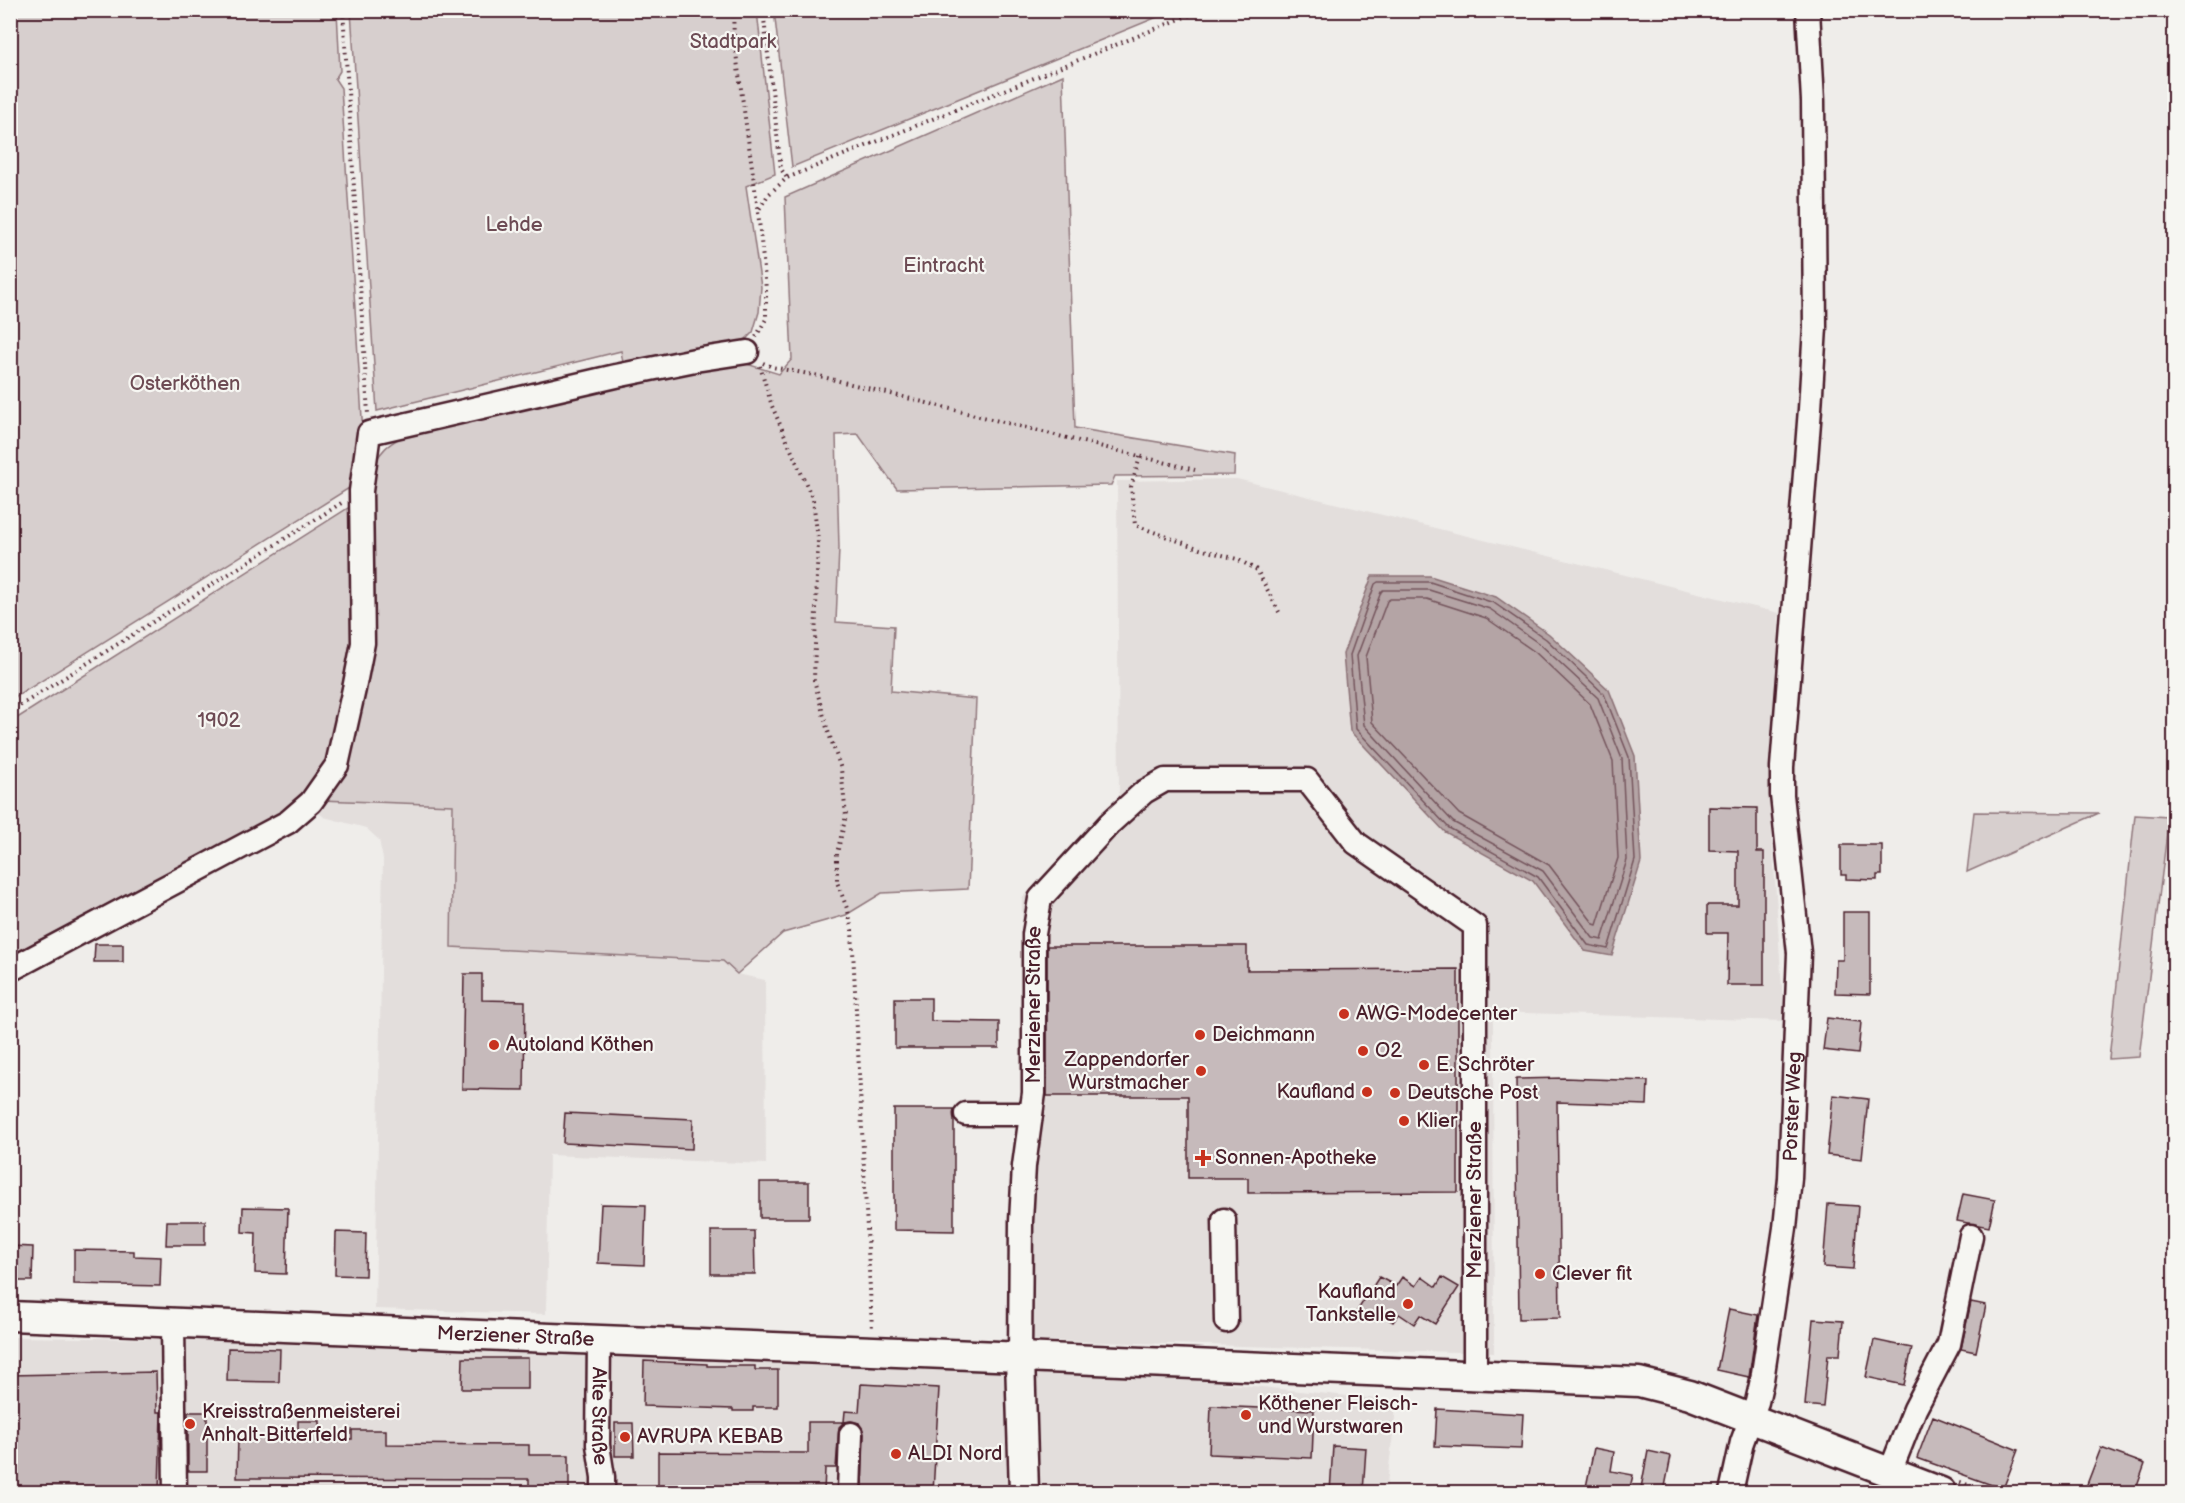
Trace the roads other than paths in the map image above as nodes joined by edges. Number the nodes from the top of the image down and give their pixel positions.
1 (1808, 10) edge
2 (753, 357) road end
3 (10, 970) edge
4 (966, 1114) dead end
5 (1031, 1114) junction
6 (1224, 1220) dead end
7 (1971, 1236) dead end
8 (10, 1316) edge
9 (1226, 1321) dead end
10 (173, 1323) junction
11 (599, 1340) junction
12 (1020, 1358) junction
13 (1475, 1375) junction
14 (1751, 1418) junction
15 (851, 1434) dead end
16 (1890, 1472) junction
17 (174, 1492) edge
18 (603, 1492) edge
19 (849, 1492) edge
20 (1024, 1492) edge
21 (1731, 1492) edge
22 (1941, 1492) edge

1 - 14 street, Porster Weg
2 - 3 street
4 - 5 street
5 - 12 street, Merziener Straße
5 - 13 street, Merziener Straße
6 - 9 street
7 - 16 street
8 - 10 main road, Merziener Straße
10 - 11 main road, Merziener Straße
10 - 17 street
11 - 12 main road, Merziener Straße
11 - 18 street, Alte Straße
12 - 13 main road, Merziener Straße
12 - 20 main road
13 - 14 main road, Merziener Straße
14 - 16 main road, Merziener Straße
14 - 21 street, Porster Weg
15 - 19 street
16 - 22 main road, Merziener Straße

